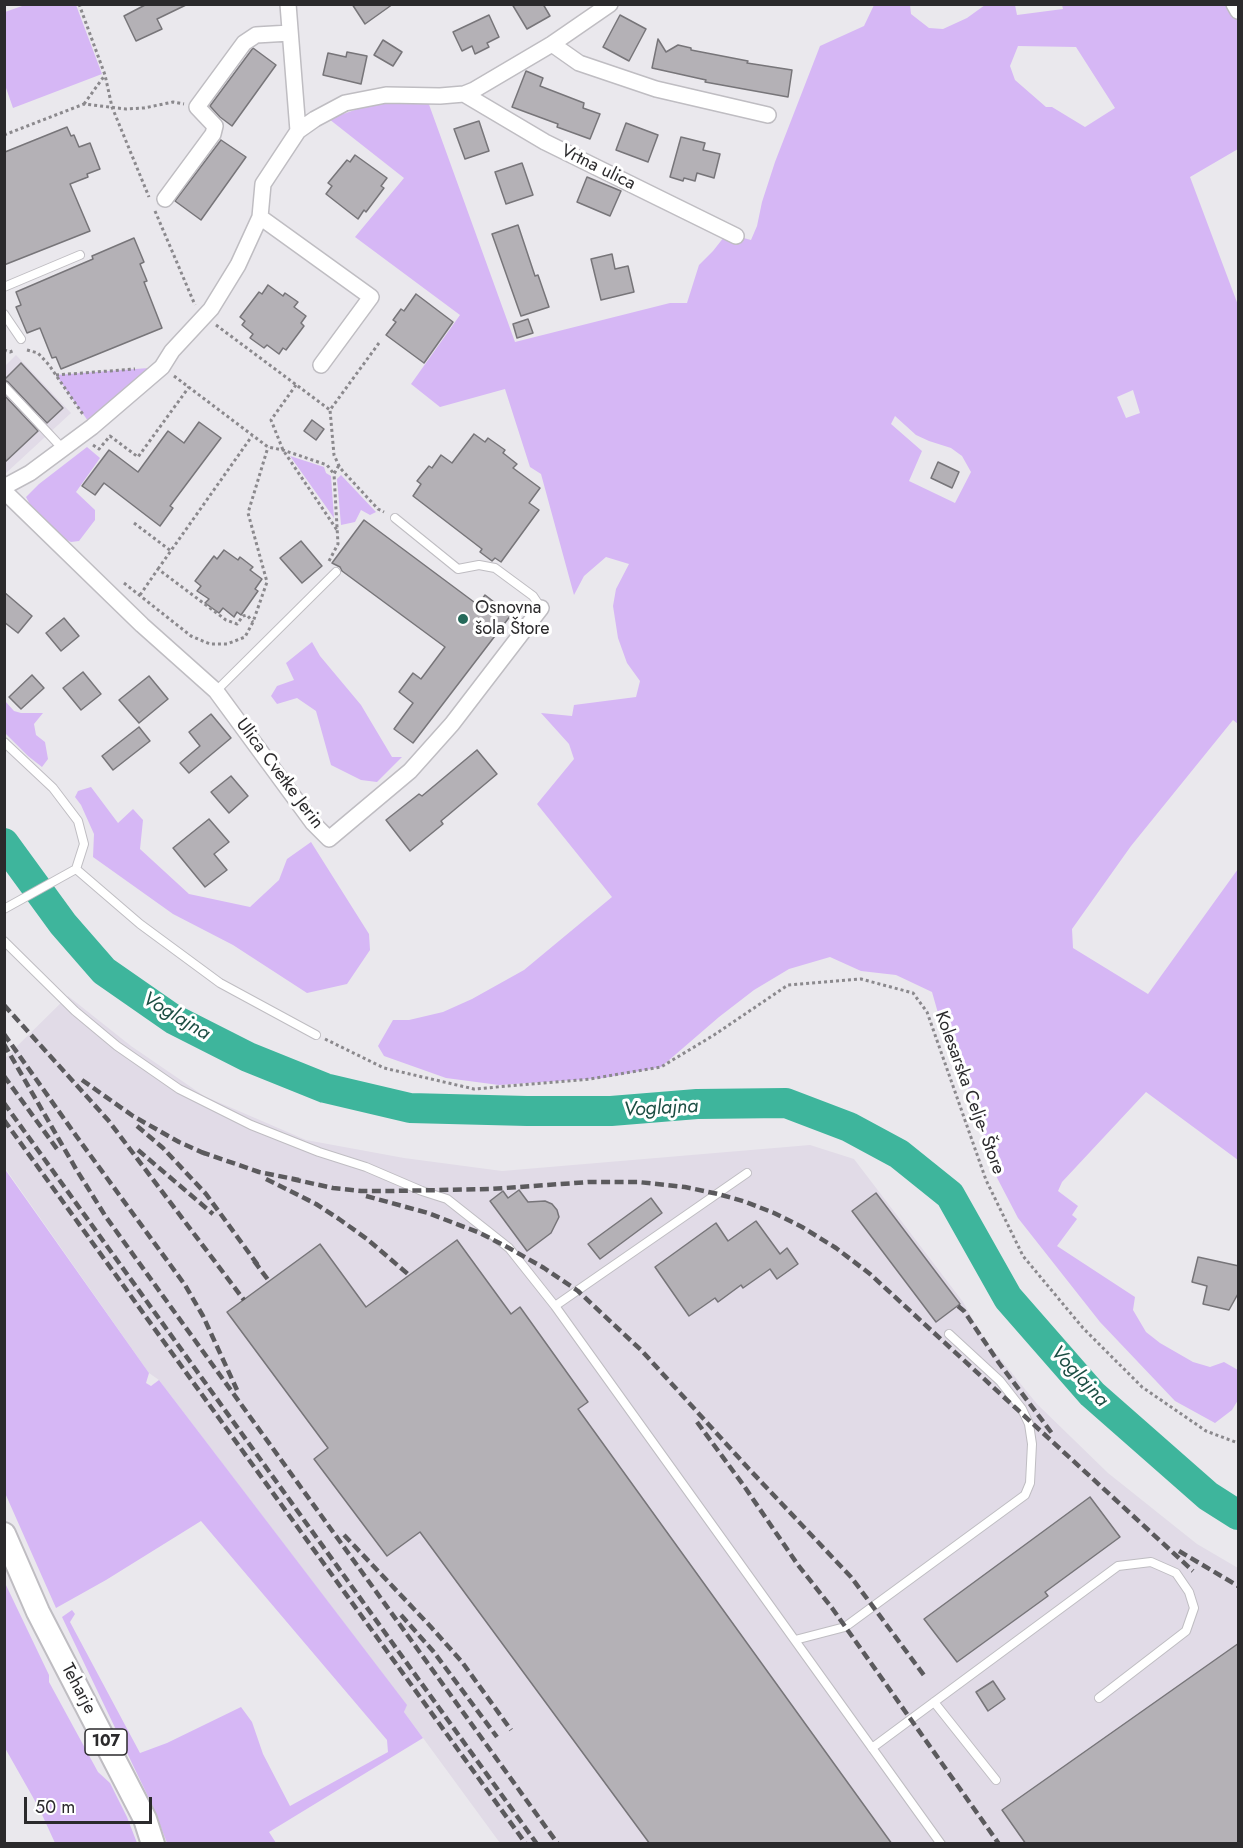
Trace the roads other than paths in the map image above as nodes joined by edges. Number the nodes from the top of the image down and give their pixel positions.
1 (288, 4) edge
2 (610, 4) edge
3 (1234, 4) edge
4 (1239, 11) edge
5 (290, 33) junction
6 (552, 44) junction
7 (464, 94) junction
8 (768, 115) dead end
9 (298, 131) junction
10 (165, 199) dead end
11 (260, 217) junction
12 (736, 236) dead end
13 (80, 255) dead end
14 (4, 286) edge
15 (4, 314) edge
16 (21, 339) dead end
17 (321, 365) dead end
18 (4, 386) edge
19 (63, 449) junction
20 (4, 489) edge
21 (394, 518) road end
22 (336, 572) dead end
23 (541, 608) joint
24 (216, 691) junction
25 (4, 742) edge
26 (76, 869) junction
27 (7, 908) edge
28 (4, 941) edge
29 (316, 1035) road end
30 (747, 1173) dead end
31 (555, 1306) junction
32 (949, 1334) dead end
33 (4, 1534) edge
34 (795, 1640) junction
35 (1098, 1698) dead end
36 (934, 1702) junction
37 (872, 1748) junction
38 (996, 1780) dead end
39 (153, 1844) edge
40 (941, 1844) edge

1 - 5 street
2 - 6 street
3 - 4 street
5 - 9 street
5 - 10 street
6 - 7 street
6 - 8 street
7 - 9 street
7 - 12 street, Vrtna ulica
9 - 11 street
11 - 17 street
11 - 19 street
13 - 14 lane
15 - 16 lane
18 - 19 lane
19 - 20 street
20 - 24 street, Ulica Cvetke Jerin
21 - 23 lane
22 - 24 lane
23 - 24 street, Ulica Cvetke Jerin
25 - 26 lane
26 - 27 lane
26 - 29 lane
28 - 31 lane
30 - 31 lane
31 - 34 lane
32 - 34 lane
33 - 39 main road, Teharje / 107
34 - 37 lane
35 - 36 lane
36 - 37 lane
36 - 38 lane
37 - 40 lane

